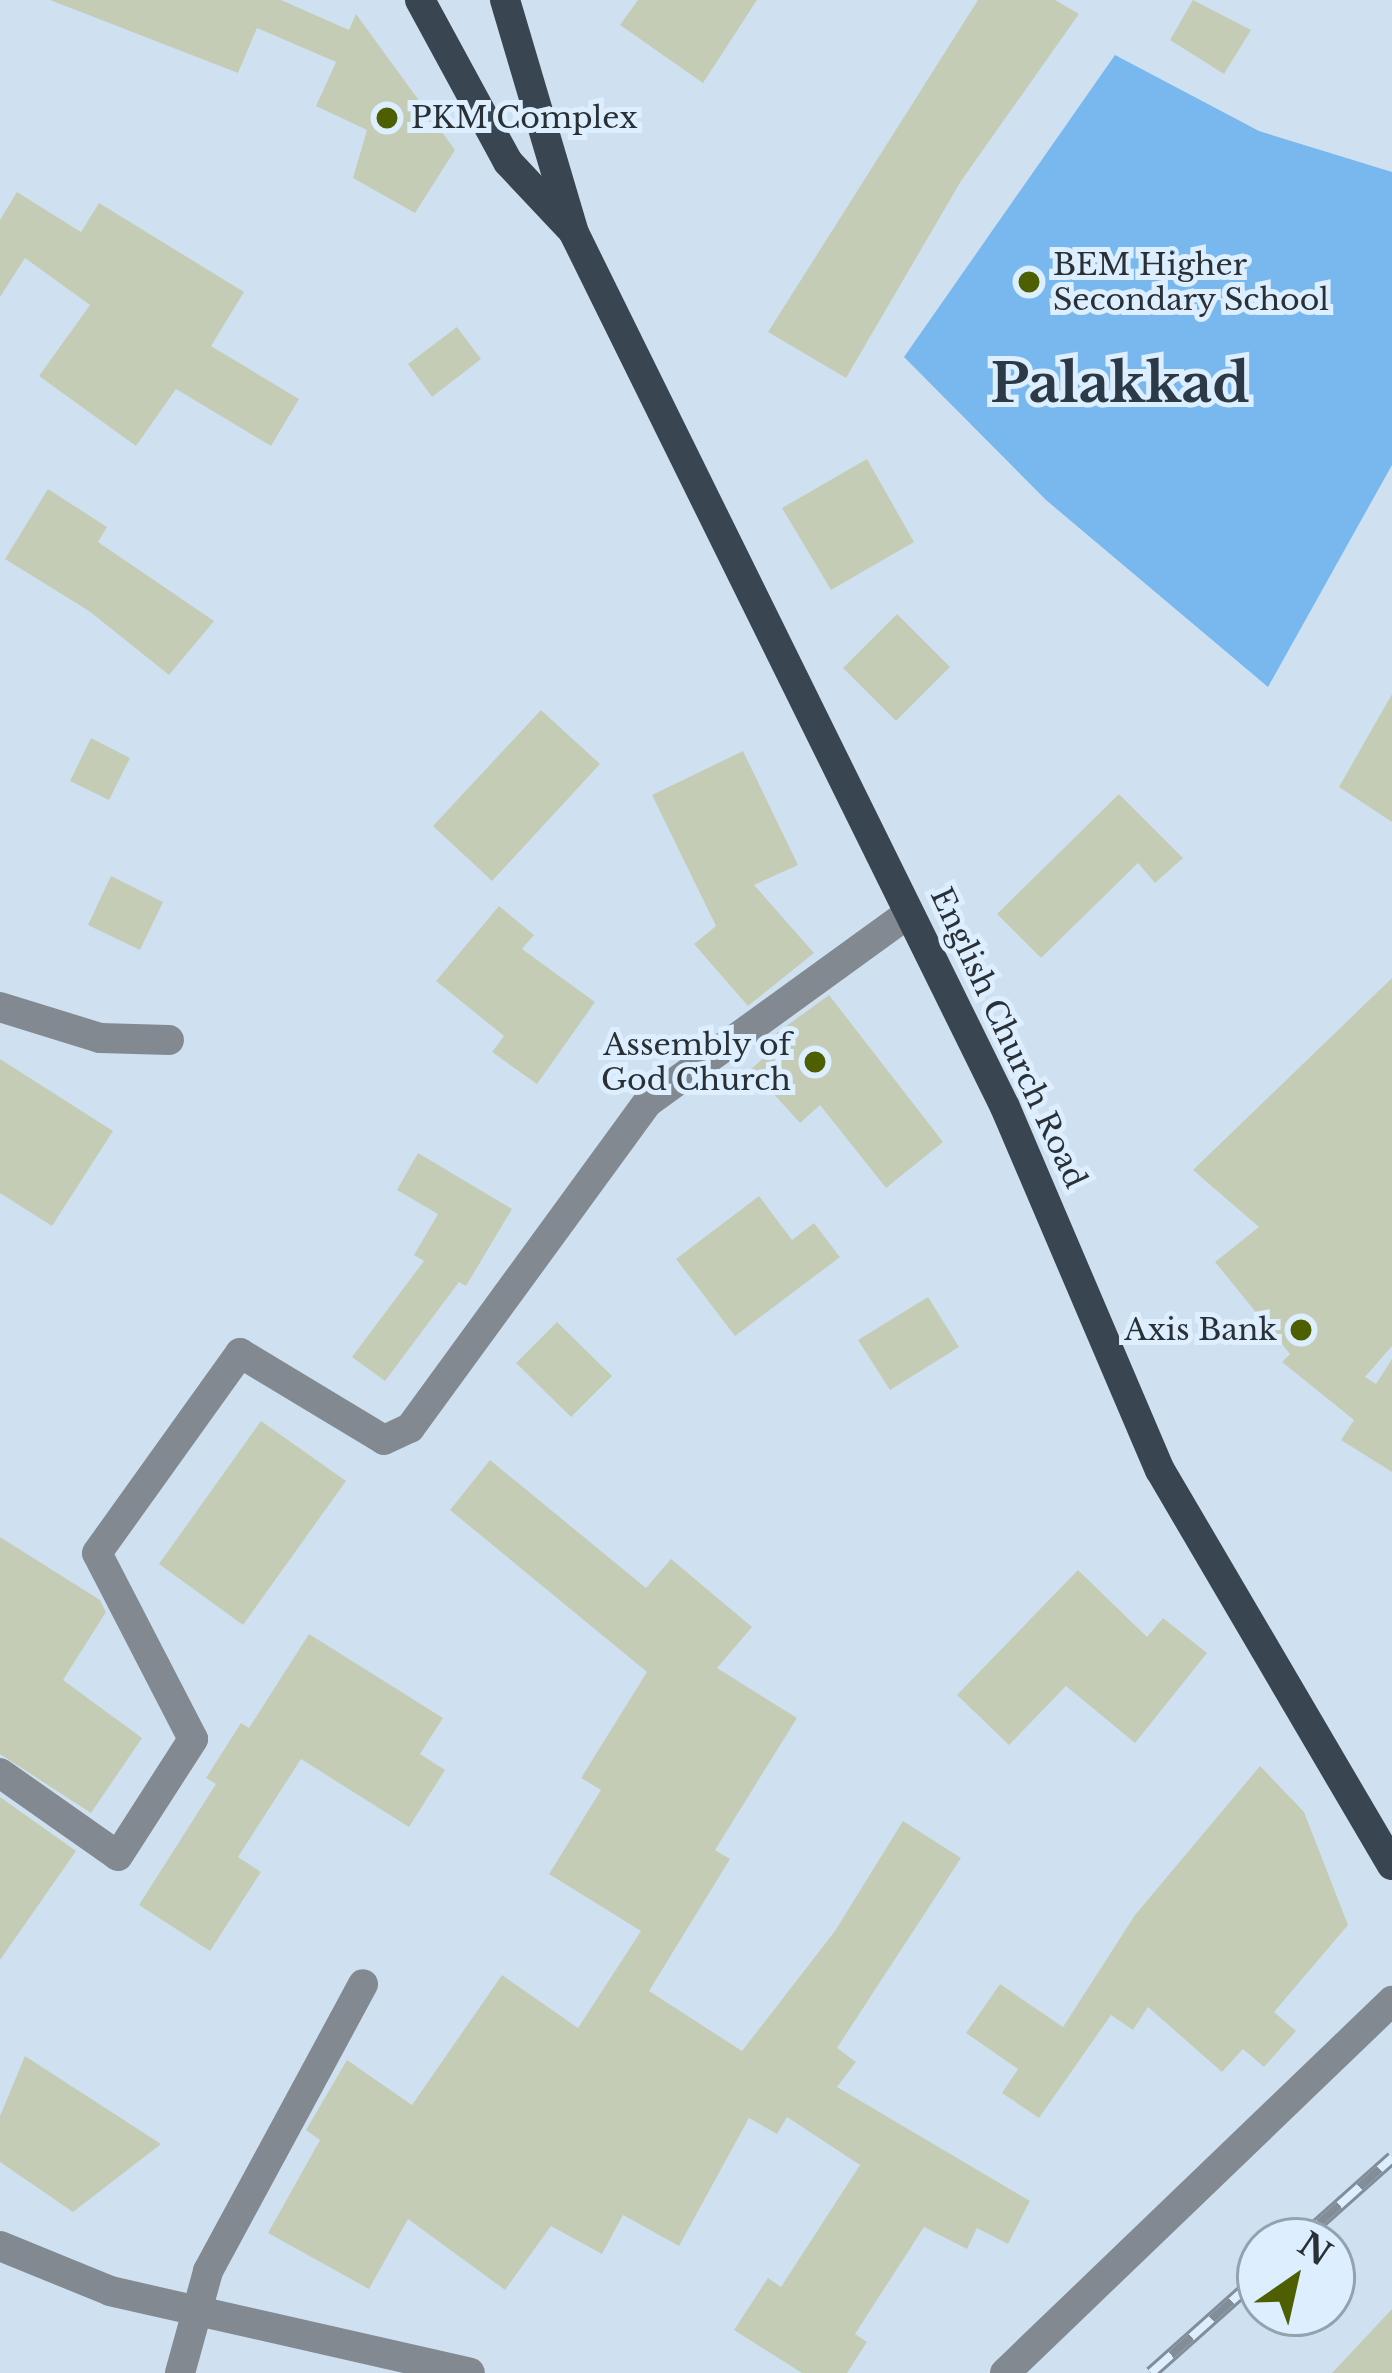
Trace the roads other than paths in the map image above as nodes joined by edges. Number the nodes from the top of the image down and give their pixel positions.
1 (420, 0) edge
2 (505, 0) edge
3 (574, 233) junction
4 (909, 913) junction
5 (0, 1007) edge
6 (169, 1040) dead end
7 (0, 1773) edge
8 (1392, 1865) edge
9 (363, 1984) dead end
10 (1392, 2001) edge
11 (0, 2246) edge
12 (193, 2320) junction
13 (180, 2373) edge
14 (470, 2373) edge
15 (1005, 2373) edge

1 - 3 main road, English Church Road
2 - 3 main road, English Church Road
3 - 4 main road, English Church Road
4 - 7 street
4 - 8 main road, English Church Road
5 - 6 street
9 - 12 street
10 - 15 street
11 - 12 street
12 - 13 street
12 - 14 street

